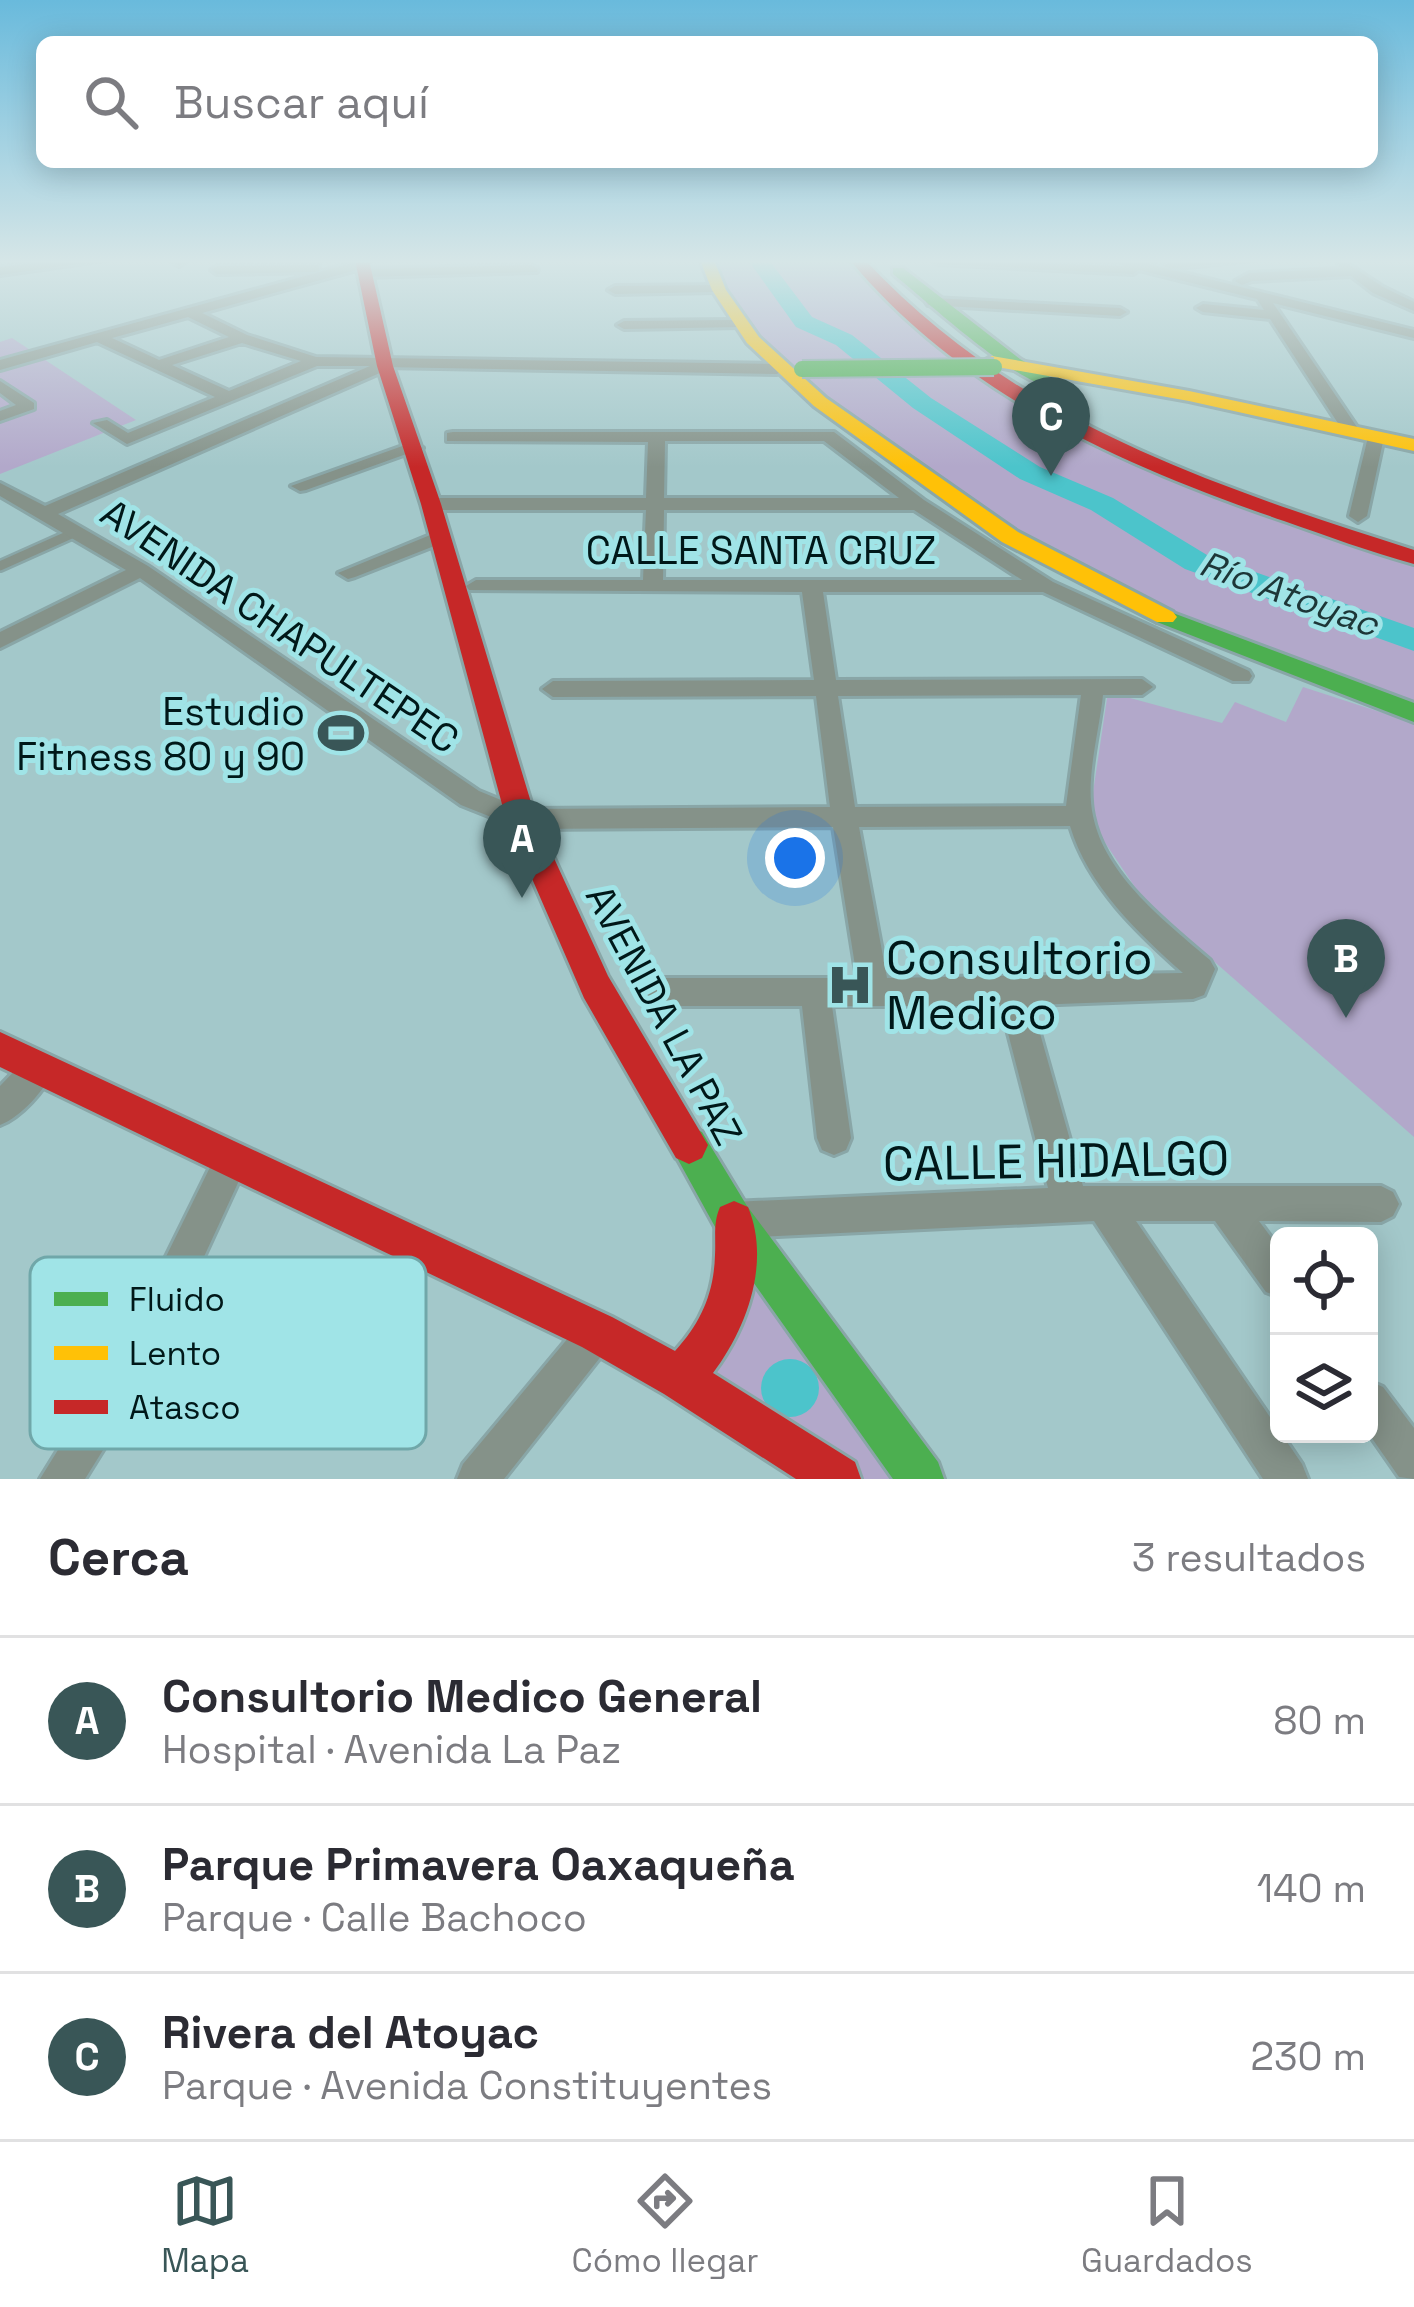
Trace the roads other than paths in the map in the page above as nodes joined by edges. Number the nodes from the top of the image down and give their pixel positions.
1 (120, 329) edge
2 (224, 329) edge
3 (374, 329) edge
4 (741, 329) edge
5 (926, 329) edge
6 (966, 329) edge
7 (1285, 329) edge
8 (94, 336) junction
9 (242, 338) junction
10 (0, 342) edge
11 (22, 358) junction
12 (315, 361) junction
13 (161, 364) junction
14 (0, 365) edge
15 (1011, 365) junction
16 (385, 366) junction
17 (781, 366) junction
18 (0, 386) edge
19 (229, 398) junction
20 (0, 416) edge
21 (101, 423) dead end
22 (1363, 434) junction
23 (453, 437) dead end
24 (657, 438) junction
25 (1414, 445) edge
26 (414, 448) junction
27 (300, 486) dead end
28 (0, 488) edge
29 (431, 504) junction
30 (918, 504) junction
31 (656, 506) junction
32 (45, 513) junction
33 (1358, 516) junction
34 (76, 532) junction
35 (1414, 533) edge
36 (440, 537) junction
37 (1414, 557) edge
38 (0, 566) edge
39 (141, 570) junction
40 (348, 573) dead end
41 (653, 584) junction
42 (476, 586) dead end
43 (1046, 586) junction
44 (812, 588) junction
45 (0, 641) edge
46 (1241, 676) dead end
47 (1093, 687) junction
48 (1142, 688) dead end
49 (553, 689) dead end
50 (827, 690) junction
51 (1414, 713) edge
52 (1080, 816) junction
53 (844, 818) junction
54 (521, 820) junction
55 (874, 989) junction
56 (653, 992) dead end
57 (815, 992) junction
58 (1012, 992) junction
59 (0, 1049) edge
60 (38, 1069) junction
61 (0, 1109) edge
62 (834, 1138) dead end
63 (232, 1160) junction
64 (1087, 1203) junction
65 (1381, 1204) dead end
66 (1225, 1205) junction
67 (733, 1220) junction
68 (185, 1257) edge
69 (1270, 1267) edge
70 (598, 1332) junction
71 (680, 1378) junction
72 (1378, 1413) edge
73 (80, 1449) edge
74 (1414, 1462) edge
75 (61, 1479) edge
76 (478, 1479) edge
77 (838, 1479) edge
78 (921, 1479) edge
79 (1287, 1479) edge

1 - 8 street
2 - 9 street
3 - 16 main road, AVENIDA LA PAZ
4 - 17 main road
5 - 37 main road
6 - 15 main road
7 - 22 street
8 - 11 street
8 - 13 street
9 - 12 street
9 - 13 street
10 - 11 street
11 - 14 street
12 - 16 street
12 - 19 street
13 - 19 street
15 - 17 main road, bridge
15 - 22 main road
15 - 33 main road
16 - 17 street
16 - 26 main road, AVENIDA LA PAZ
16 - 32 street
17 - 51 main road
18 - 20 street
19 - 21 street
22 - 25 main road
22 - 33 street
23 - 24 street
24 - 30 street
24 - 31 street
26 - 27 street
26 - 29 main road, AVENIDA LA PAZ
28 - 32 street, AVENIDA CHAPULTEPEC
29 - 31 street
29 - 36 main road, AVENIDA LA PAZ
30 - 31 street
30 - 43 street
31 - 41 street
32 - 34 street, AVENIDA CHAPULTEPEC
33 - 35 main road
34 - 38 lane
34 - 39 street, AVENIDA CHAPULTEPEC
36 - 40 street
36 - 54 main road, AVENIDA LA PAZ
39 - 45 street
39 - 54 street, AVENIDA CHAPULTEPEC
41 - 42 street, CALLE SANTA CRUZ
41 - 44 street, CALLE SANTA CRUZ
43 - 44 street, CALLE SANTA CRUZ
43 - 46 street
44 - 50 street
47 - 48 street
47 - 50 street
47 - 52 street
49 - 50 street
50 - 53 street
52 - 53 street
52 - 58 street
53 - 54 street
53 - 55 street
54 - 67 main road, AVENIDA LA PAZ
55 - 57 street
55 - 58 street
56 - 57 street
57 - 62 street
58 - 64 street
59 - 60 main road
60 - 61 street
60 - 63 main road
63 - 68 street
63 - 70 main road
64 - 66 street, CALLE HIDALGO
64 - 67 street, CALLE HIDALGO
64 - 79 street
65 - 66 street, CALLE HIDALGO
66 - 69 street
67 - 71 main road
67 - 78 main road, AVENIDA LA PAZ
70 - 71 main road
70 - 76 street
71 - 77 main road
72 - 74 street
73 - 75 street

